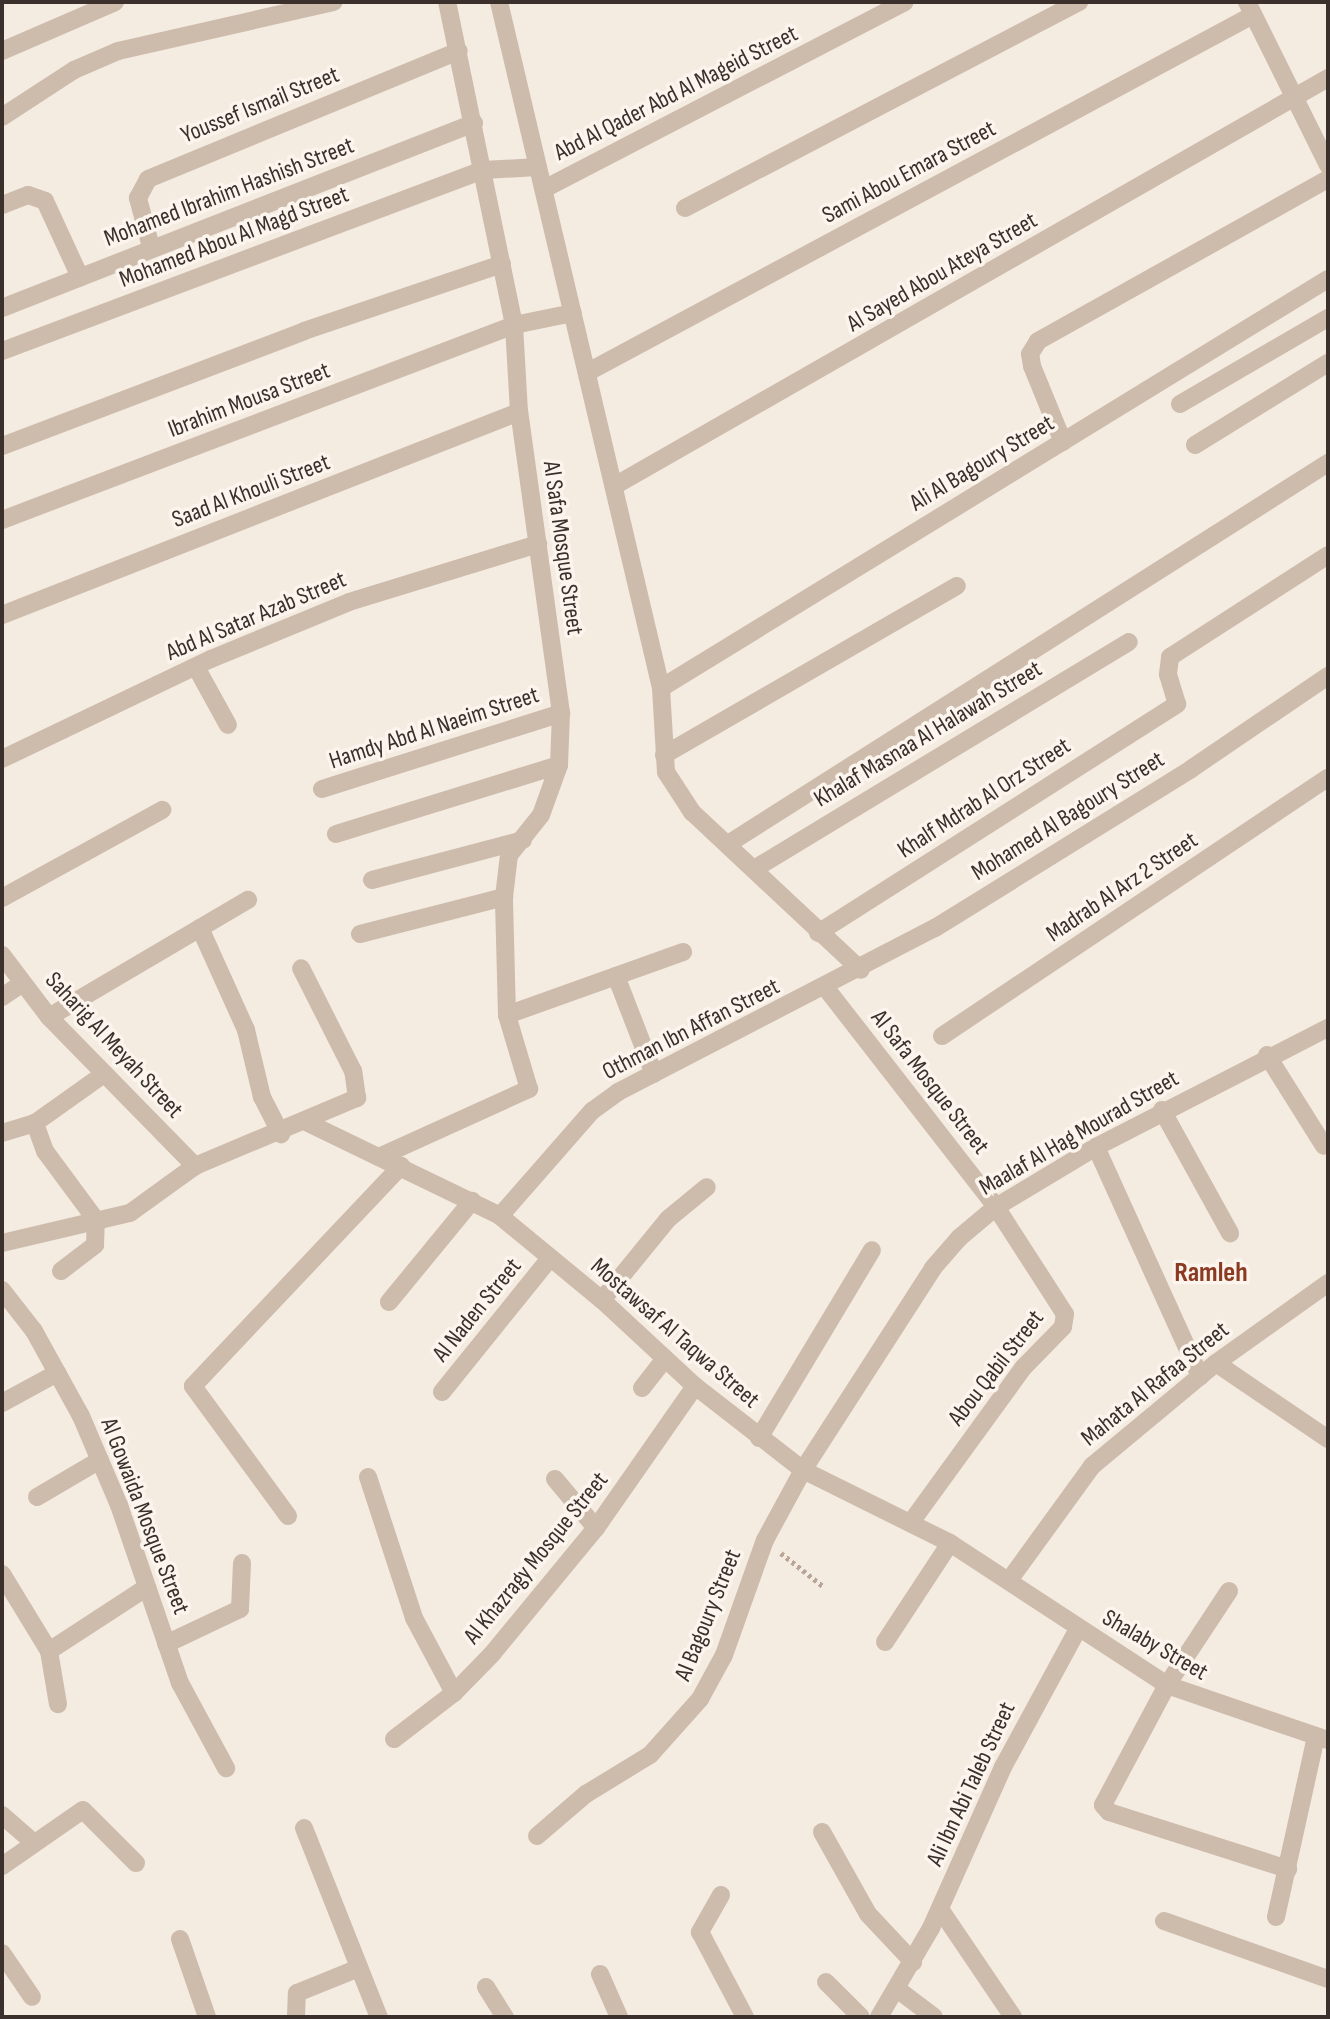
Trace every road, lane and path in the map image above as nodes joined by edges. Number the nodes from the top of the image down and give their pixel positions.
1 (115, 2) edge
2 (333, 2) edge
3 (447, 2) edge
4 (499, 2) edge
5 (904, 2) edge
6 (1079, 2) edge
7 (1250, 8) edge
8 (2, 51) edge
9 (459, 51) junction
10 (1328, 78) edge
11 (1293, 101) junction
12 (2, 117) edge
13 (474, 123) junction
14 (1328, 165) edge
15 (538, 167) junction
16 (484, 170) junction
17 (1328, 179) edge
18 (544, 189) junction
19 (2, 205) edge
20 (685, 208) dead end
21 (151, 247) junction
22 (502, 264) junction
23 (80, 277) junction
24 (1328, 279) edge
25 (2, 308) edge
26 (573, 313) junction
27 (1328, 318) edge
28 (514, 325) junction
29 (2, 351) edge
30 (1328, 363) edge
31 (588, 372) junction
32 (1180, 404) dead end
33 (519, 412) junction
34 (1063, 442) junction
35 (1195, 445) dead end
36 (2, 446) edge
37 (1328, 463) edge
38 (616, 485) junction
39 (2, 520) edge
40 (538, 544) junction
41 (1328, 555) edge
42 (957, 586) dead end
43 (2, 615) edge
44 (1129, 642) dead end
45 (196, 667) junction
46 (1328, 676) edge
47 (661, 688) junction
48 (561, 713) junction
49 (228, 725) dead end
50 (664, 755) junction
51 (2, 759) edge
52 (559, 765) junction
53 (1328, 778) edge
54 (322, 789) dead end
55 (162, 810) dead end
56 (336, 834) dead end
57 (523, 840) junction
58 (728, 844) junction
59 (754, 869) junction
60 (372, 880) dead end
61 (504, 897) junction
62 (2, 898) edge
63 (248, 900) dead end
64 (200, 928) junction
65 (818, 933) junction
66 (360, 934) dead end
67 (683, 952) dead end
68 (2, 955) edge
69 (301, 968) dead end
70 (861, 970) junction
71 (616, 976) junction
72 (23, 983) junction
73 (825, 987) junction
74 (2, 997) edge
75 (507, 1015) junction
76 (50, 1017) junction
77 (1328, 1028) edge
78 (942, 1036) dead end
79 (1267, 1055) junction
80 (104, 1074) junction
81 (654, 1074) junction
82 (1162, 1110) junction
83 (308, 1122) junction
84 (35, 1123) junction
85 (2, 1133) edge
86 (281, 1134) junction
87 (1324, 1146) dead end
88 (1096, 1147) junction
89 (379, 1157) junction
90 (195, 1166) junction
91 (401, 1166) junction
92 (707, 1187) dead end
93 (471, 1201) junction
94 (996, 1207) junction
95 (500, 1216) junction
96 (96, 1220) junction
97 (1230, 1233) dead end
98 (2, 1243) edge
99 (872, 1250) dead end
100 (550, 1258) junction
101 (61, 1271) dead end
102 (1328, 1283) edge
103 (2, 1290) edge
104 (602, 1300) junction
105 (389, 1302) dead end
106 (665, 1359) junction
107 (1216, 1363) junction
108 (57, 1373) junction
109 (1200, 1376) junction
110 (695, 1386) junction
111 (642, 1388) dead end
112 (442, 1392) dead end
113 (2, 1403) edge
114 (759, 1438) junction
115 (1328, 1439) edge
116 (100, 1460) junction
117 (803, 1469) junction
118 (368, 1477) dead end
119 (555, 1479) dead end
120 (37, 1497) dead end
121 (288, 1516) dead end
122 (911, 1522) junction
123 (596, 1528) junction
124 (765, 1541) junction
125 (950, 1543) junction
126 (242, 1563) dead end
127 (2, 1574) edge
128 (1010, 1579) junction
129 (146, 1587) junction
130 (824, 1587) dead end
131 (1228, 1591) dead end
132 (1079, 1629) junction
133 (885, 1642) dead end
134 (166, 1644) junction
135 (49, 1651) junction
136 (1167, 1685) junction
137 (454, 1693) junction
138 (58, 1704) dead end
139 (1322, 1738) edge
140 (394, 1739) dead end
141 (226, 1768) dead end
142 (2, 1815) edge
143 (304, 1828) dead end
144 (822, 1832) dead end
145 (537, 1836) dead end
146 (34, 1843) junction
147 (136, 1863) dead end
148 (2, 1866) edge
149 (1288, 1869) junction
150 (721, 1895) dead end
151 (940, 1909) junction
152 (1276, 1917) dead end
153 (1164, 1921) dead end
154 (180, 1939) dead end
155 (2, 1953) edge
156 (913, 1962) junction
157 (359, 1968) junction
158 (600, 1974) dead end
159 (1328, 1979) edge
160 (826, 1982) dead end
161 (486, 1987) dead end
162 (897, 1989) junction
163 (32, 1997) dead end
164 (207, 2017) edge
165 (296, 2017) edge
166 (379, 2017) edge
167 (505, 2017) edge
168 (619, 2017) edge
169 (745, 2017) edge
170 (861, 2017) edge
171 (879, 2017) edge
172 (934, 2017) edge
173 (1013, 2017) edge

1 - 8 street
2 - 12 street
3 - 9 street, Al Safa Mosque Street
4 - 15 street
5 - 18 street, Abd Al Qader Abd Al Mageid Street
6 - 20 street
7 - 11 street
7 - 31 street, Sami Abou Emara Street
9 - 13 street, Al Safa Mosque Street
9 - 21 street, Youssef Ismail Street
10 - 11 street, Al Sayed Abou Ateya Street
11 - 14 street
11 - 38 street, Al Sayed Abou Ateya Street
13 - 16 street, Al Safa Mosque Street
13 - 21 street, Mohamed Ibrahim Hashish Street
15 - 16 street, Mohamed Abou Al Magd Street
15 - 18 street
16 - 22 street, Al Safa Mosque Street
16 - 29 street, Mohamed Abou Al Magd Street
17 - 34 street
18 - 26 street
19 - 23 street
21 - 23 street, Mohamed Ibrahim Hashish Street
22 - 28 street, Al Safa Mosque Street
22 - 36 street
23 - 25 street, Mohamed Ibrahim Hashish Street
24 - 34 street, Ali Al Bagoury Street
26 - 28 street, Ibrahim Mousa Street
26 - 31 street
27 - 32 street
28 - 33 street, Al Safa Mosque Street
28 - 39 street, Ibrahim Mousa Street
30 - 35 street
31 - 38 street
33 - 40 street, Al Safa Mosque Street
33 - 43 street, Saad Al Khouli Street
34 - 47 street, Ali Al Bagoury Street
37 - 58 street
38 - 47 street
40 - 45 street, Abd Al Satar Azab Street
40 - 48 street, Al Safa Mosque Street
41 - 65 street, Khalf Mdrab Al Orz Street
42 - 50 street
44 - 59 street, Khalaf Masnaa Al Halawah Street
45 - 49 street
45 - 51 street, Abd Al Satar Azab Street
46 - 70 street, Mohamed Al Bagoury Street
47 - 50 street
48 - 52 street, Al Safa Mosque Street
48 - 54 street, Hamdy Abd Al Naeim Street
50 - 58 street
52 - 56 street
52 - 57 street, Al Safa Mosque Street
53 - 78 street, Madrab Al Arz 2 Street
55 - 62 street
57 - 60 street
57 - 61 street, Al Safa Mosque Street
58 - 59 street
59 - 65 street
61 - 66 street
61 - 75 street, Al Safa Mosque Street
63 - 64 street
64 - 76 street
64 - 86 street
65 - 70 street
67 - 71 street
68 - 72 street, Saharig Al Meyah Street
69 - 83 street
70 - 73 street, Mohamed Al Bagoury Street
71 - 75 street
71 - 81 street
72 - 74 street
72 - 76 street, Saharig Al Meyah Street
73 - 81 street, Othman Ibn Affan Street
73 - 94 street, Al Safa Mosque Street
75 - 89 street, Al Safa Mosque Street
76 - 80 street, Saharig Al Meyah Street
77 - 79 street, Maalaf Al Hag Mourad Street
79 - 82 street, Maalaf Al Hag Mourad Street
79 - 87 street
80 - 84 street
80 - 90 street, Saharig Al Meyah Street
81 - 95 street, Othman Ibn Affan Street
82 - 88 street, Maalaf Al Hag Mourad Street
82 - 97 street
83 - 86 street
83 - 89 street, Mostawsaf Al Taqwa Street
84 - 85 street
84 - 96 street
86 - 90 street
88 - 94 street, Maalaf Al Hag Mourad Street
88 - 109 street
89 - 91 street, Mostawsaf Al Taqwa Street
90 - 96 street
91 - 93 street, Mostawsaf Al Taqwa Street
91 - 121 street
92 - 104 street
93 - 95 street, Mostawsaf Al Taqwa Street
93 - 105 street
94 - 117 street, Maalaf Al Hag Mourad Street
94 - 122 street, Abou Qabil Street
95 - 100 street, Mostawsaf Al Taqwa Street
96 - 98 street
96 - 101 street
99 - 114 street
100 - 104 street, Mostawsaf Al Taqwa Street
100 - 112 street, Al Naden Street
102 - 107 street, Mahata Al Rafaa Street
103 - 108 street, Al Gowaida Mosque Street
104 - 106 street, Mostawsaf Al Taqwa Street
106 - 110 street, Mostawsaf Al Taqwa Street
106 - 111 street
107 - 109 street, Mahata Al Rafaa Street
107 - 115 street
108 - 113 street
108 - 116 street, Al Gowaida Mosque Street
109 - 128 street, Mahata Al Rafaa Street
110 - 114 street, Mostawsaf Al Taqwa Street
110 - 123 street, Al Khazragy Mosque Street
114 - 117 street, Mostawsaf Al Taqwa Street
116 - 120 street
116 - 129 street, Al Gowaida Mosque Street
117 - 122 street, Mostawsaf Al Taqwa Street
117 - 124 street, Al Bagoury Street
118 - 137 street
119 - 123 street
122 - 125 street, Mostawsaf Al Taqwa Street
123 - 137 street, Al Khazragy Mosque Street
124 - 130 path
124 - 145 street, Al Bagoury Street
125 - 128 street, Mostawsaf Al Taqwa Street
125 - 133 street
126 - 134 street
127 - 135 street
128 - 132 street, Shalaby Street
129 - 134 street, Al Gowaida Mosque Street
129 - 135 street
131 - 136 street
132 - 136 street, Shalaby Street
132 - 151 street, Ali Ibn Abi Taleb Street
134 - 141 street, Al Gowaida Mosque Street
135 - 138 street
136 - 139 street, Shalaby Street
136 - 149 street
137 - 140 street, Al Khazragy Mosque Street
139 - 149 street
142 - 146 street
143 - 157 street
144 - 156 street
146 - 147 street
146 - 148 street
149 - 152 street
150 - 169 street
151 - 156 street, Ali Ibn Abi Taleb Street
151 - 173 street
153 - 159 street
154 - 164 street
155 - 163 street
156 - 162 street, Ali Ibn Abi Taleb Street
157 - 165 street
157 - 166 street
158 - 168 street
160 - 170 street
161 - 167 street
162 - 171 street, Ali Ibn Abi Taleb Street
162 - 172 street

